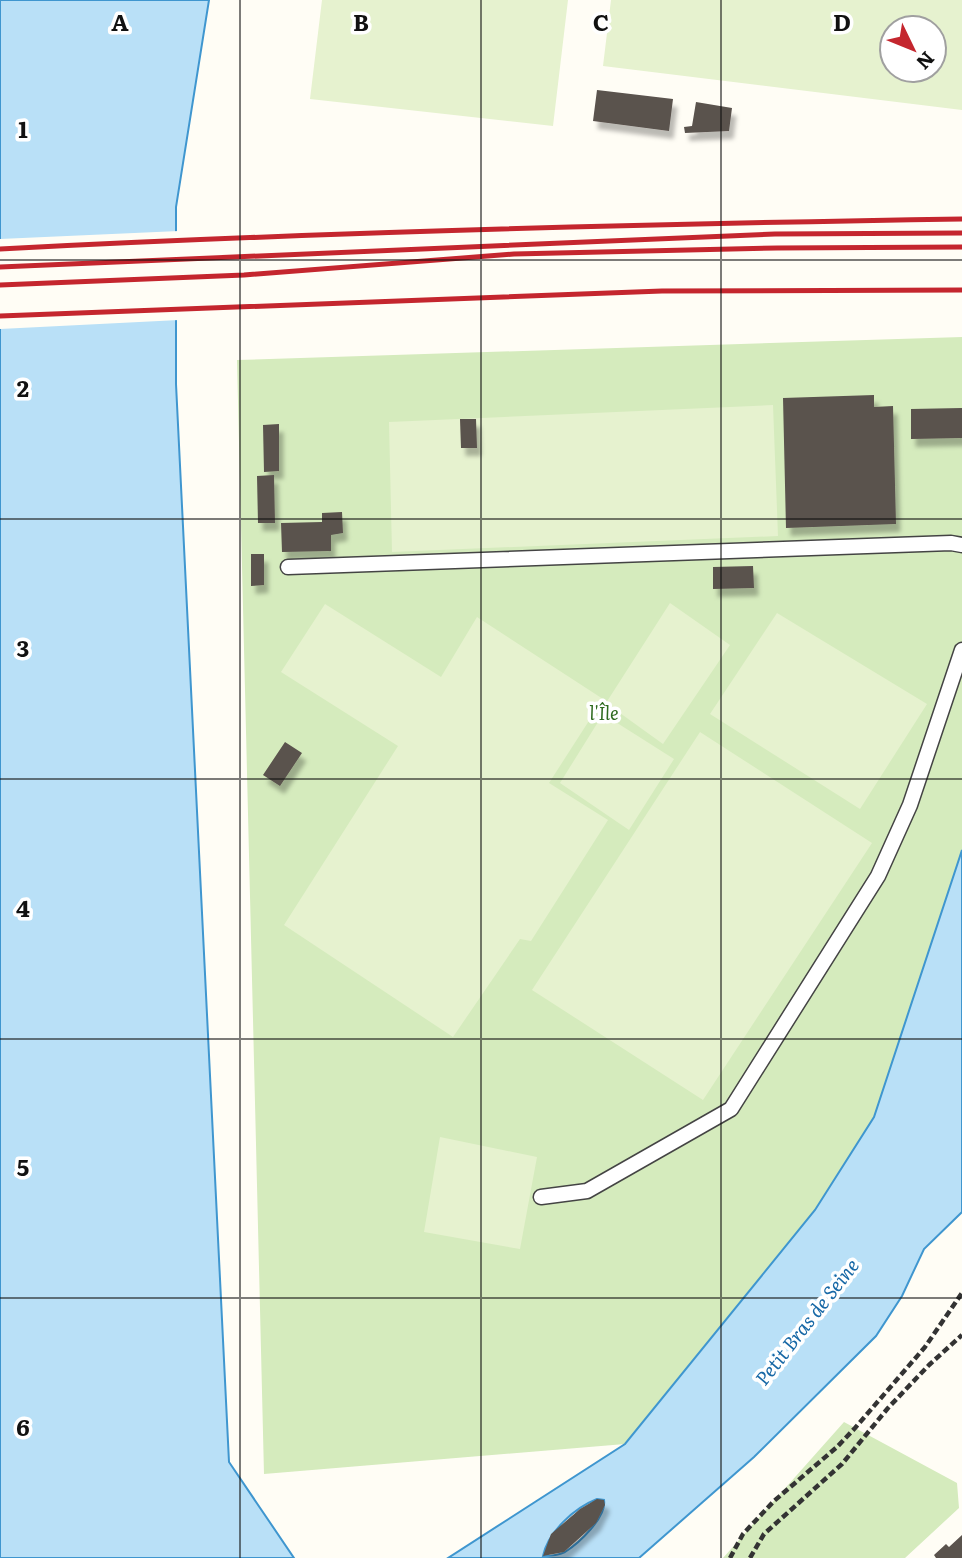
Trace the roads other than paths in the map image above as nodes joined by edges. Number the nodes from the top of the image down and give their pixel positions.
1 (962, 545) edge
2 (288, 568) dead end
3 (962, 650) edge
4 (541, 1197) dead end

1 - 2 lane
3 - 4 lane

